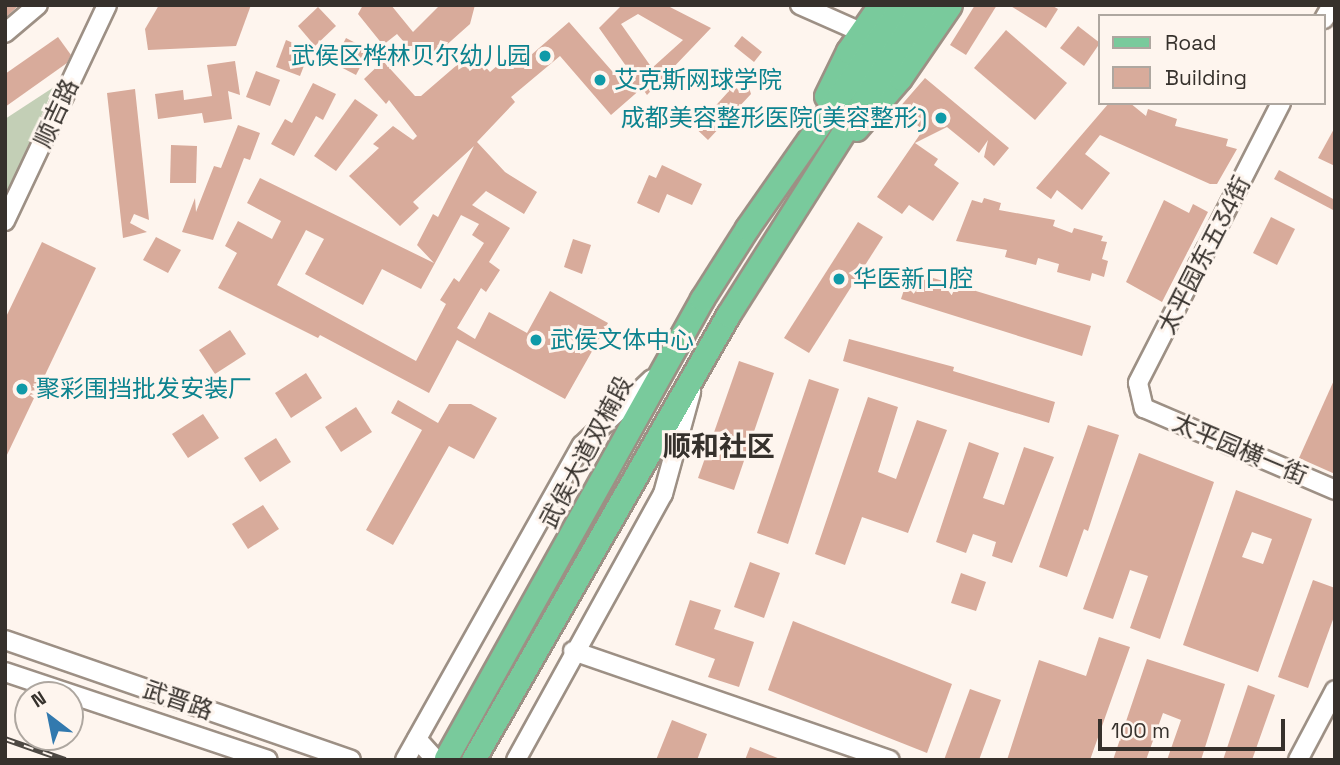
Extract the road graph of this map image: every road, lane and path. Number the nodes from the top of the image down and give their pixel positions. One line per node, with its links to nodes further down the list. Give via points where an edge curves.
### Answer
1 (38, 5): 9 (street)
2 (107, 5): 14 (street, 顺吉路)
3 (800, 5): 8 (street)
4 (880, 5): 8 (main road)
5 (903, 5): 10 (main road, 武侯大道双楠段)
6 (924, 5): 10 (main road, 武侯大道双楠段)
7 (950, 5): 13 (main road, via 900,78)
8 (861, 32): 12 (main road)
9 (5, 33)
10 (873, 63): 12 (main road, 武侯大道双楠段); 13 (main road, 武侯大道双楠段)
11 (1280, 105): 17 (street, 太平园东五34街, via 1138,383)
12 (796, 158): 15 (main road, 武侯大道双楠段)
13 (808, 185): 16 (main road, 武侯大道双楠段, via 728,315)
14 (5, 221)
15 (657, 374): 23 (street, via 582,445); 24 (main road, 武侯大道双楠段, via 610,468)
16 (694, 381): 20 (street, via 663,494); 28 (main road, 武侯大道双楠段, via 631,478)
17 (1144, 408): 18 (street, 太平园横一街)
18 (1335, 490)
19 (5, 640): 26 (street, 武晋路)
20 (573, 652): 29 (street); 30 (street)
21 (5, 672): 25 (street, 武晋路)
22 (1335, 690): 31 (street)
23 (417, 739): 24 (street); 27 (street)
24 (441, 759)
25 (268, 760)
26 (351, 760)
27 (405, 760)
28 (473, 760)
29 (516, 760)
30 (890, 760)
31 (1298, 760)

